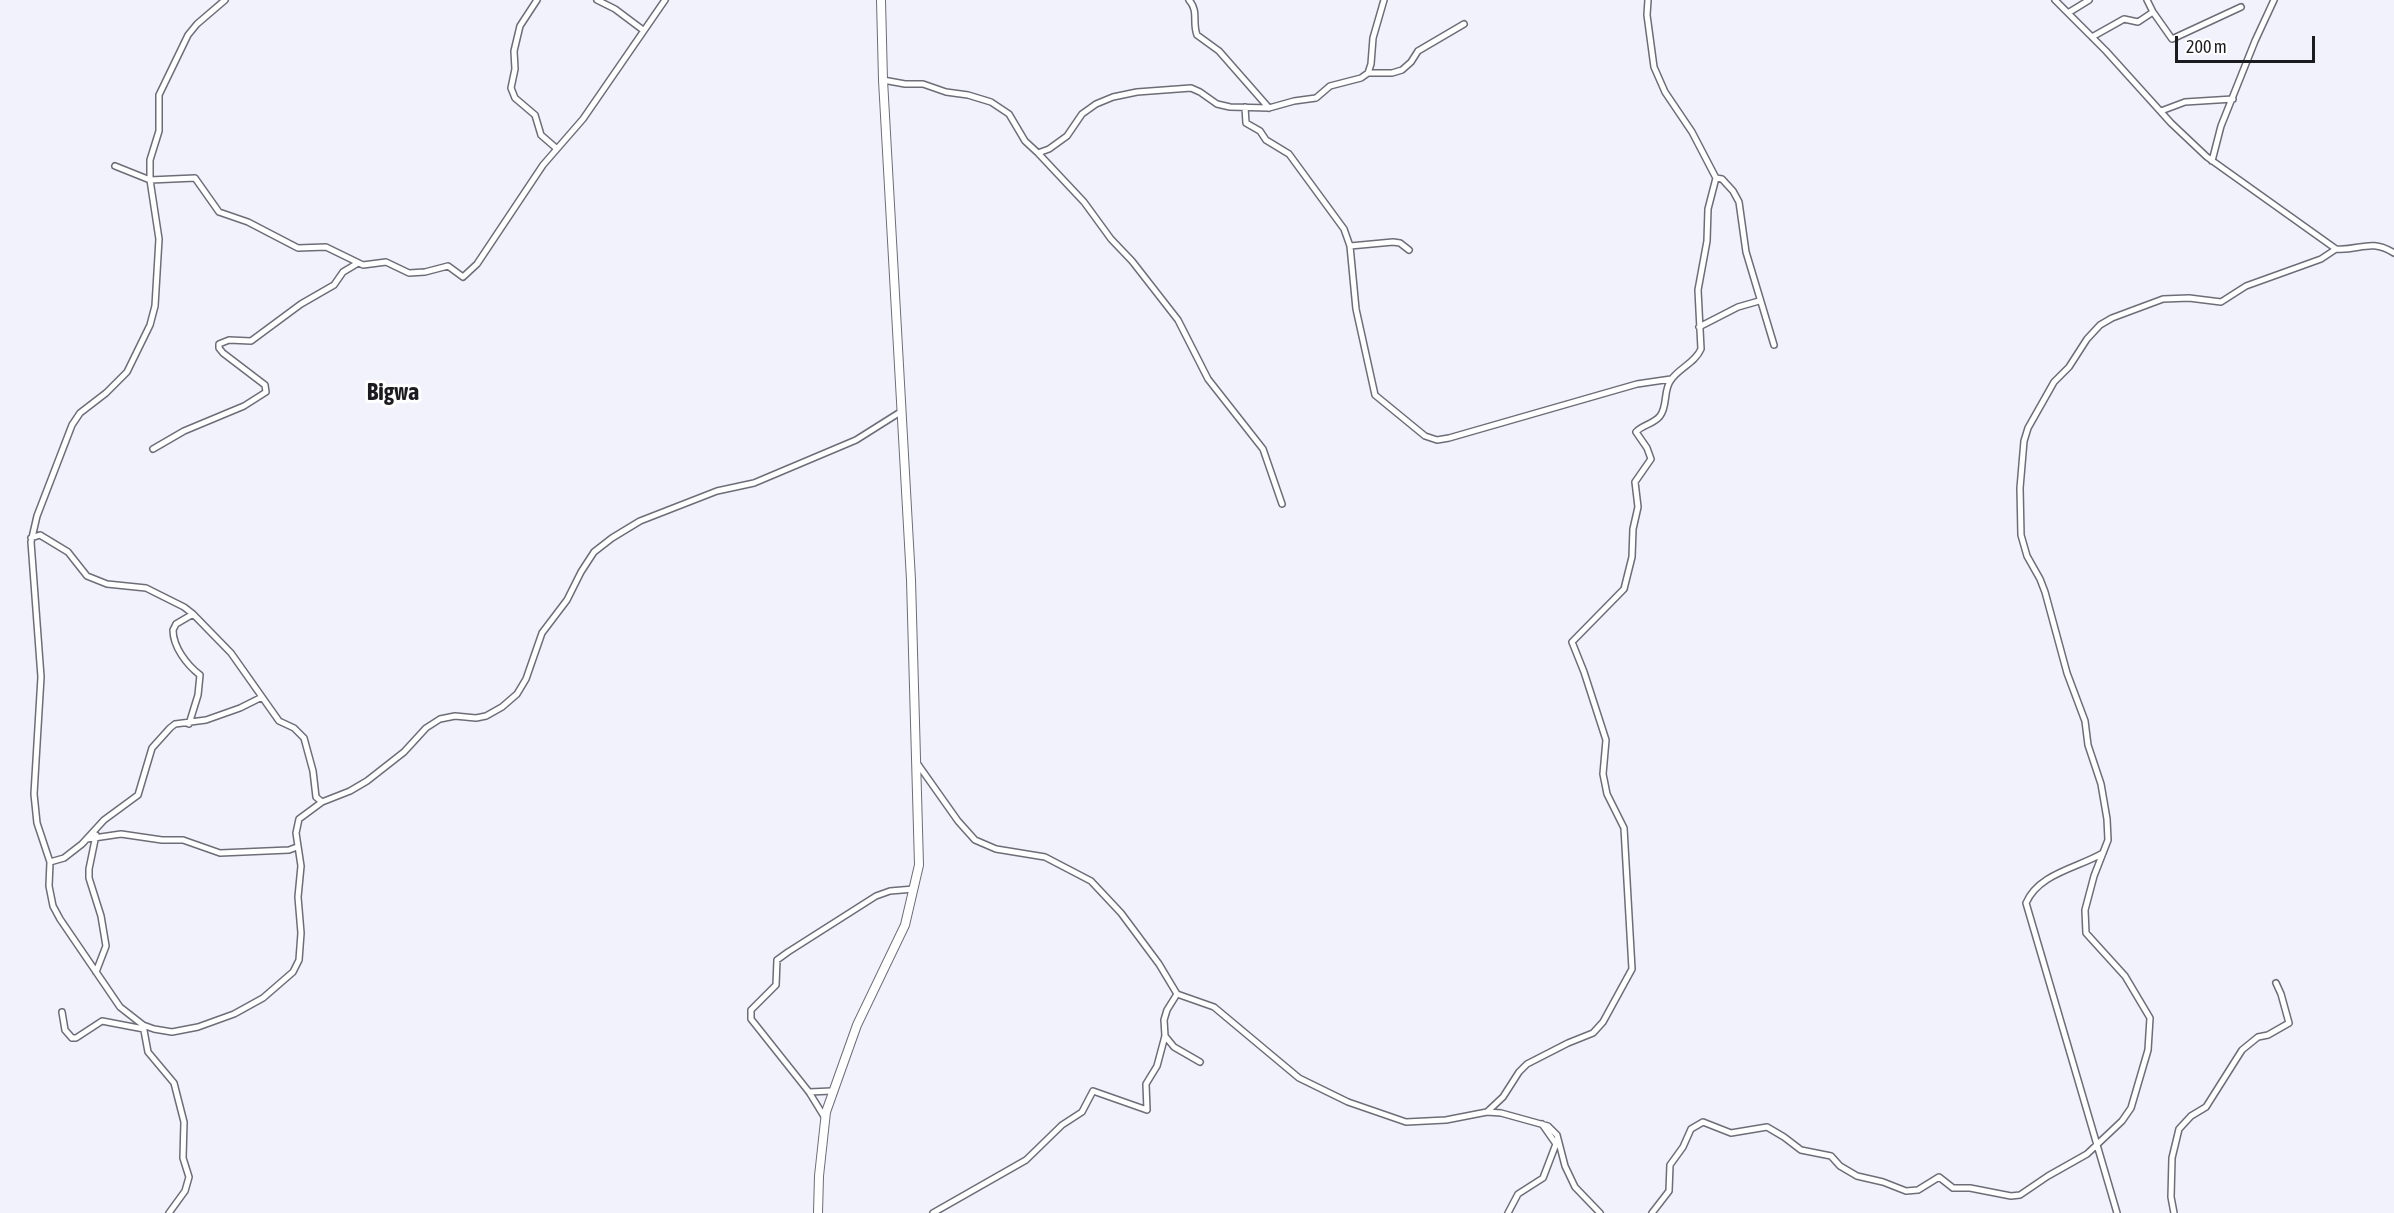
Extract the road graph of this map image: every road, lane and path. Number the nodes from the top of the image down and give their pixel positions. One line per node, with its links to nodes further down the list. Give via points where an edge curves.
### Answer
1 (225, 0): 30 (street, via 188,35 160,91)
2 (537, 0): 25 (street, via 520,26 511,88 515,98 535,115 541,135)
3 (597, 0): 17 (street)
4 (665, 0): 17 (street)
5 (881, 0): 20 (street)
6 (1189, 0): 23 (street, via 1196,14 1197,35 1218,51)
7 (1384, 0): 19 (street)
8 (1648, 0): 29 (street, via 1654,67)
9 (2055, 0): 15 (street)
10 (2089, 0): 15 (street)
11 (2147, 0): 14 (street)
12 (2274, 0): 21 (street)
13 (2241, 7): 14 (street, via 2172,39)
14 (2153, 12): 18 (street, via 2138,22 2124,19)
15 (2068, 13): 18 (street)
16 (1464, 24): 19 (street, via 1418,51 1402,70)
17 (643, 30): 25 (street, via 584,119)
18 (2092, 37): 24 (street)
19 (1368, 73): 23 (street, via 1330,86 1316,98)
20 (883, 80): 26 (street, via 923,84 991,102 1009,114 1025,141); 40 (street)
21 (2233, 99): 24 (street, via 2185,102); 27 (street)
22 (1245, 107): 23 (street); 26 (street, via 1217,104 1191,88 1121,95 1089,108 1067,136); 31 (street, via 1246,123 1289,154 1336,216)
23 (1269, 108)
24 (2160, 111): 27 (street)
25 (556, 148): 35 (street, via 466,276 448,266 409,273 386,262 368,266)
26 (1038, 153): 42 (street, via 1084,202 1178,320 1208,379 1263,449)
27 (2212, 161): 32 (street)
28 (115, 166): 30 (street)
29 (1716, 178): 36 (street, via 1722,179 1739,202 1746,252); 37 (street, via 1698,285)
30 (150, 180): 35 (street, via 195,178 219,212 298,248 326,247); 43 (street, via 159,239 150,325 126,372 72,425)
31 (1350, 246): 33 (street, via 1393,242); 39 (street, via 1353,294 1373,392 1431,439 1449,438 1637,384)
32 (2336, 249): 34 (street, via 2372,244); 53 (street, via 2321,259 2246,286 2222,302 2163,299 2107,320 2054,382 2028,428 2021,464 2021,535 2045,592 2085,721 2107,819)
33 (1409, 250)
34 (2394, 253)
35 (358, 263): 41 (street, via 334,285 251,341 229,340 219,344 223,353 265,385 266,392)
36 (1759, 301): 37 (street); 38 (street)
37 (1699, 327): 39 (street, via 1700,353)
38 (1774, 345)
39 (1671, 379): 65 (street, via 1662,413 1636,432 1651,459 1635,482 1638,507 1624,589 1572,642 1606,740 1606,794 1624,828 1632,969 1593,1033 1527,1064)
40 (902, 411): 47 (street); 48 (street, via 831,451 754,483 688,502 612,538 594,552 567,600 546,625 517,694 486,716 440,719 367,781)
41 (153, 449)
42 (1282, 504)
43 (31, 538): 44 (street, via 40,535 63,549 87,576 107,584 146,588); 54 (street, via 41,677 34,801 39,832)
44 (193, 614): 45 (street, via 227,648); 46 (street, via 172,630 175,642 200,675)
45 (262, 697): 46 (street); 48 (street, via 279,721 306,741 316,797)
46 (189, 724): 49 (street, via 175,724 152,748 138,795)
47 (916, 762): 55 (street, via 919,865); 58 (street, via 964,829 980,844 1045,858 1091,881 1121,913)
48 (322, 802): 52 (street, via 299,819)
49 (97, 829): 50 (street); 51 (street)
50 (95, 837): 51 (street); 52 (street, via 121,834 183,840 227,854); 56 (street, via 89,878 106,946)
51 (86, 840): 54 (street, via 60,861)
52 (297, 847): 60 (street, via 301,866 301,933 299,960 293,972 263,998 228,1017 172,1032)
53 (2104, 852): 68 (street, via 2085,910 2086,933 2125,976 2150,1021 2148,1050 2134,1102); 68 (street, via 2067,867 2036,889 2026,903)
54 (50, 862): 56 (street, via 53,906)
55 (914, 889): 63 (street, via 905,925 866,1003); 64 (street, via 876,896 777,960 774,988 751,1010 751,1019)
56 (96, 972): 60 (street, via 120,1007)
57 (2276, 983): 76 (street, via 2288,1024 2258,1037 2242,1050 2206,1107 2179,1129 2172,1158)
58 (1177, 994): 61 (street, via 1165,1015); 65 (street, via 1214,1007 1308,1084 1380,1114 1419,1123)
59 (62, 1012): 60 (street, via 65,1030 72,1038 102,1021)
60 (144, 1027): 69 (street, via 149,1054 175,1086 184,1122 183,1158 189,1178)
61 (1165, 1036): 62 (street, via 1174,1047); 71 (street, via 1156,1068 1146,1084 1147,1110 1093,1091 1082,1112 1062,1125 1026,1160)
62 (1200, 1062)
63 (832, 1091): 64 (street); 66 (street)
64 (810, 1092): 66 (street)
65 (1487, 1112): 67 (street)
66 (825, 1118): 70 (street)
67 (1542, 1124): 72 (street, via 1556,1144 1548,1168 1540,1181 1518,1194); 73 (street, via 1557,1135 1575,1187)
68 (2098, 1145): 74 (street, via 2020,1195 1953,1188 1939,1178 1917,1190 1906,1191 1857,1176 1830,1156 1801,1150 1767,1128 1731,1133 1703,1122 1691,1129 1670,1165 1669,1191); 75 (street)
69 (169, 1213)
70 (818, 1213)
71 (933, 1213)
72 (1508, 1213)
73 (1600, 1213)
74 (1652, 1213)
75 (2117, 1213)
76 (2174, 1213)

